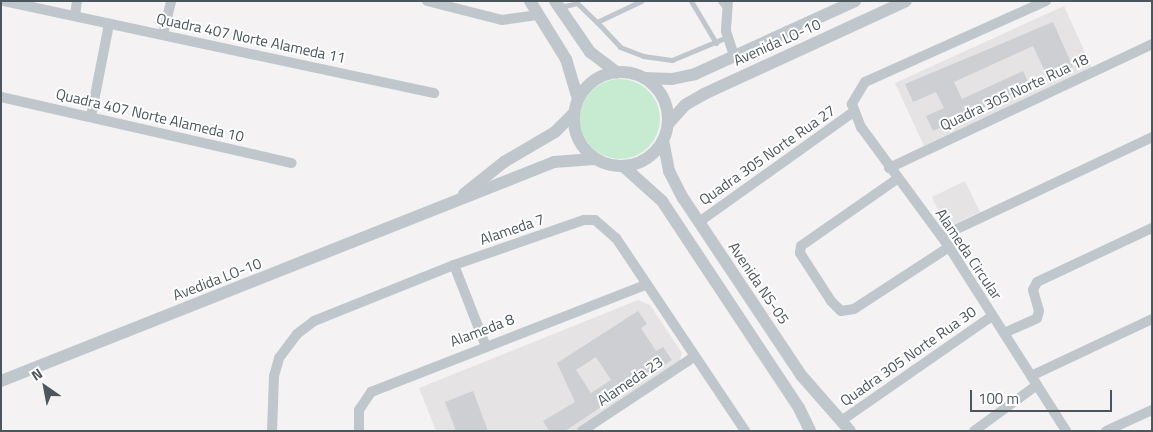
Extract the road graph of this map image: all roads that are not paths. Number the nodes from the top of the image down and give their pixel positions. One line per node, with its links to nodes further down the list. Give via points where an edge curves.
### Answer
1 (4, 1): 15 (street, Quadra 407 Norte Alameda 11)
2 (77, 1): 15 (street)
3 (171, 1): 18 (street)
4 (427, 1): 14 (street, via 502,20)
5 (530, 1): 14 (street)
6 (641, 1): 16 (lane)
7 (691, 1): 20 (lane)
8 (720, 1): 13 (lane)
9 (855, 1): 22 (street, Avenida LO-10)
10 (906, 1): 31 (street, Avenida LO-10, via 704,94 685,105)
11 (1046, 1): 29 (street, via 865,82 855,94)
12 (557, 5): 16 (lane, via 577,3); 23 (street, via 590,52)
13 (728, 6): 19 (street)
14 (539, 14): 27 (street, via 570,67)
15 (74, 15): 17 (street, Quadra 407 Norte Alameda 11)
16 (597, 22): 20 (lane, via 620,47 643,56 681,60)
17 (108, 24): 18 (street, Quadra 407 Norte Alameda 11); 30 (street)
18 (163, 34): 25 (street, Quadra 407 Norte Alameda 11)
19 (726, 37): 20 (lane); 22 (street)
20 (716, 43)
21 (1152, 44): 37 (street, Quadra 305 Norte Rua 18)
22 (734, 56): 24 (street, Avenida LO-10, via 688,76)
23 (617, 72): 24 (street); 27 (street, via 596,79)
24 (644, 78): 31 (street, Avenida NS-05, via 662,95)
25 (434, 93)
26 (1, 97): 30 (street, Quadra 407 Norte Alameda 10)
27 (578, 99): 28 (street)
28 (574, 112): 34 (street, via 578,138); 39 (street, Avedida LO-10, via 555,132 504,162)
29 (852, 112): 37 (street, Alameda Circular); 40 (street, Quadra 305 Norte Rua 27)
30 (91, 116): 35 (street, Quadra 407 Norte Alameda 10)
31 (668, 124): 33 (street, Avenida NS-05)
32 (1152, 138): 42 (street)
33 (663, 140): 36 (street, Avenida NS-05, via 646,159); 40 (street, Avenida NS-05, via 670,174)
34 (594, 158): 36 (street); 39 (street, Avedida LO-10, via 557,161)
35 (292, 163)
36 (624, 166): 60 (street, via 662,201 799,408)
37 (889, 168): 38 (street, Alameda Circular)
38 (897, 179): 42 (street, Alameda Circular); 43 (street, via 806,241 800,253 831,302 841,311 854,309)
39 (444, 207): 52 (street, Avedida LO-10)
40 (699, 222): 55 (street, Avenida NS-05, via 801,375)
41 (1152, 228): 48 (street, via 1036,282 1033,290 1039,311 1037,318)
42 (942, 236): 43 (street, Alameda Circular)
43 (949, 247): 46 (street, Alameda Circular)
44 (454, 265): 45 (street, Alameda 7, via 584,220 595,220 616,238); 49 (street); 57 (street, Alameda 7, via 353,303 297,334 279,358 274,376)
45 (645, 285): 49 (street, Alameda 8); 50 (street, Alameda 7)
46 (992, 316): 48 (street, Alameda Circular); 55 (street, Quadra 305 Norte Rua 30)
47 (1152, 320): 51 (street)
48 (1004, 333): 51 (street, Alameda Circular)
49 (485, 344): 58 (street, Alameda 8, via 371,392 359,410)
50 (694, 357): 56 (street, Alameda 7); 59 (street, Alameda 23)
51 (1031, 376): 53 (street, Alameda Circular)
52 (1, 381)
53 (1037, 385): 62 (street); 63 (street, Alameda Circular)
54 (1152, 410): 64 (street)
55 (841, 421): 61 (street, Avenida NS-05)
56 (741, 429)
57 (272, 431)
58 (359, 431)
59 (582, 431)
60 (810, 431)
61 (850, 431)
62 (974, 431)
63 (1066, 431)
64 (1106, 431)

